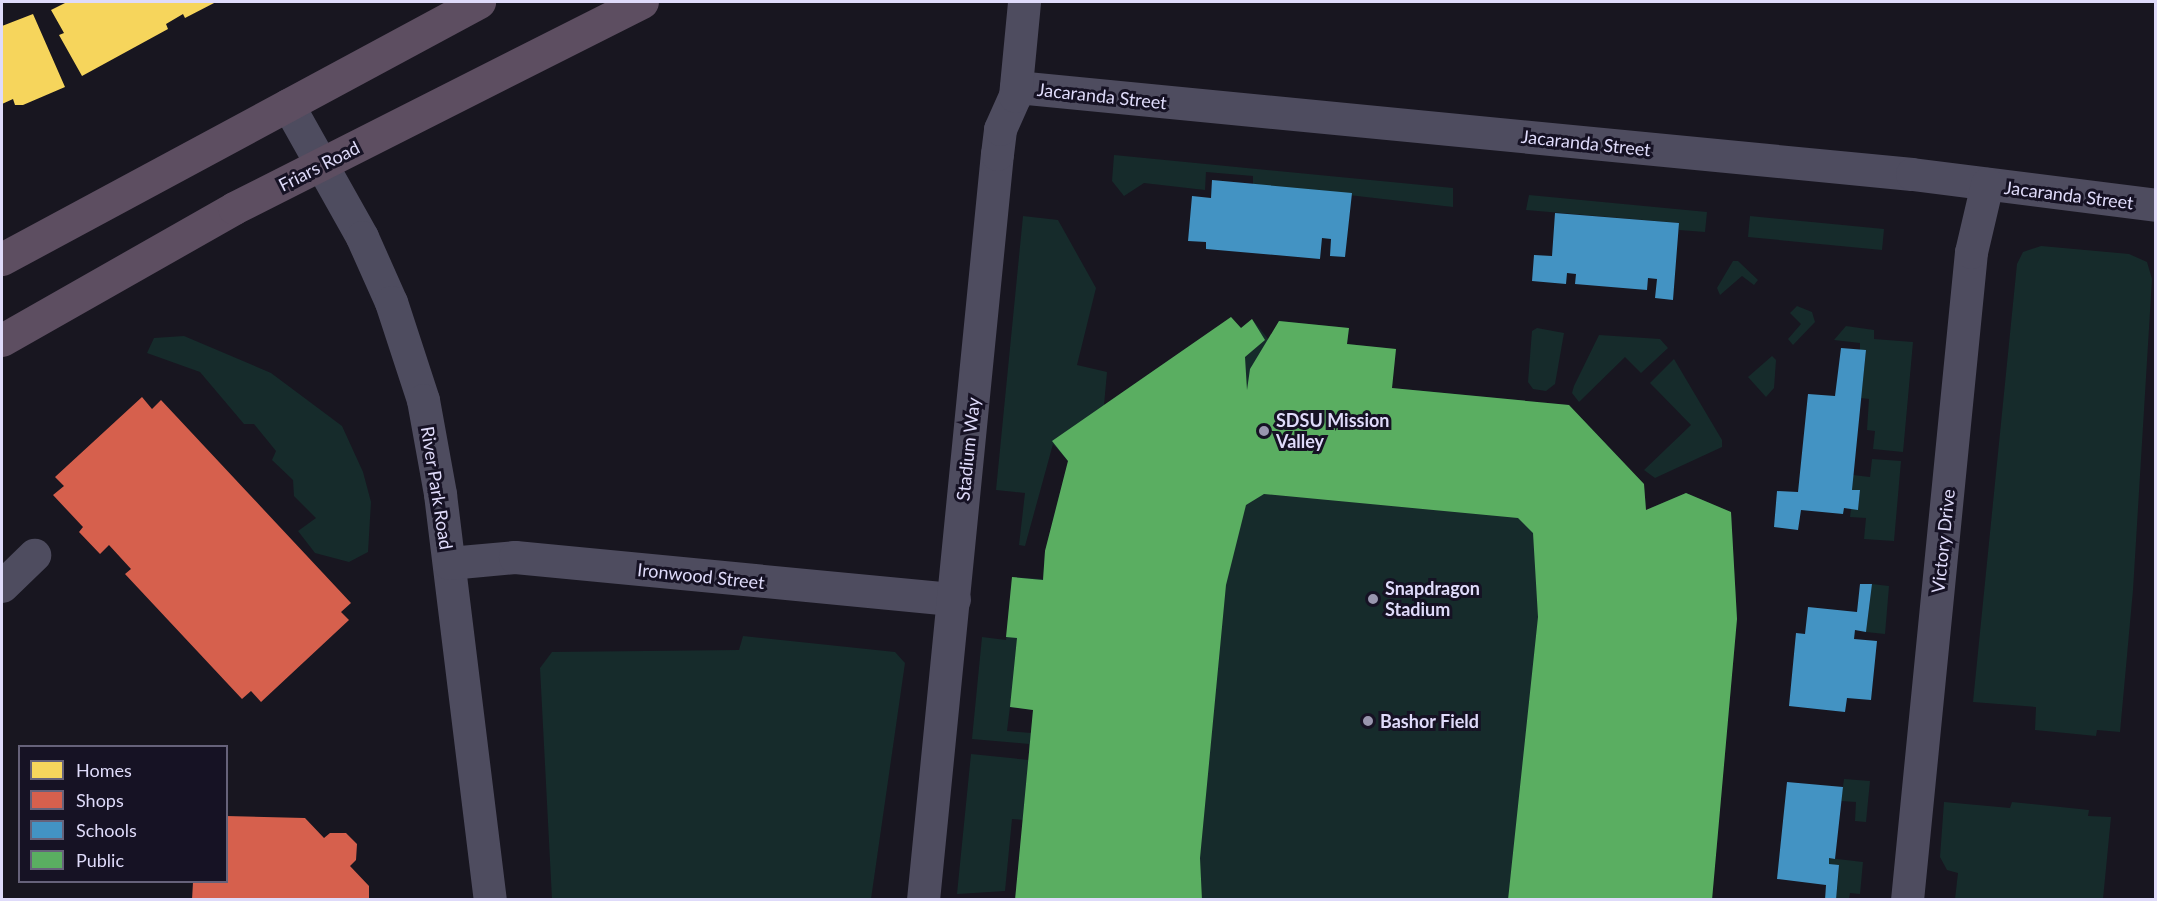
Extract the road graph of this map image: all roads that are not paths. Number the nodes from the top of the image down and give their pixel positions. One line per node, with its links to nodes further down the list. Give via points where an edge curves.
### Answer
1 (479, 2): 5 (highway)
2 (642, 2): 6 (highway, Friars Road)
3 (1024, 2): 4 (street, Stadium Way)
4 (1016, 87): 7 (street, Jacaranda Street); 14 (street, Stadium Way, via 1000,129)
5 (288, 105): 6 (street, River Park Road); 9 (highway)
6 (322, 164): 10 (highway, Friars Road, via 234,208); 12 (street, River Park Road, via 367,248 409,353 432,444)
7 (1987, 184): 8 (street, Jacaranda Street); 17 (street, Victory Drive, via 1971,252)
8 (2156, 205)
9 (2, 259)
10 (2, 340)
11 (34, 555): 13 (street)
12 (449, 563): 14 (street, Ironwood Street, via 515,558); 15 (street, River Park Road)
13 (2, 586)
14 (954, 599): 16 (street, Stadium Way)
15 (489, 900)
16 (923, 900)
17 (1907, 900)

